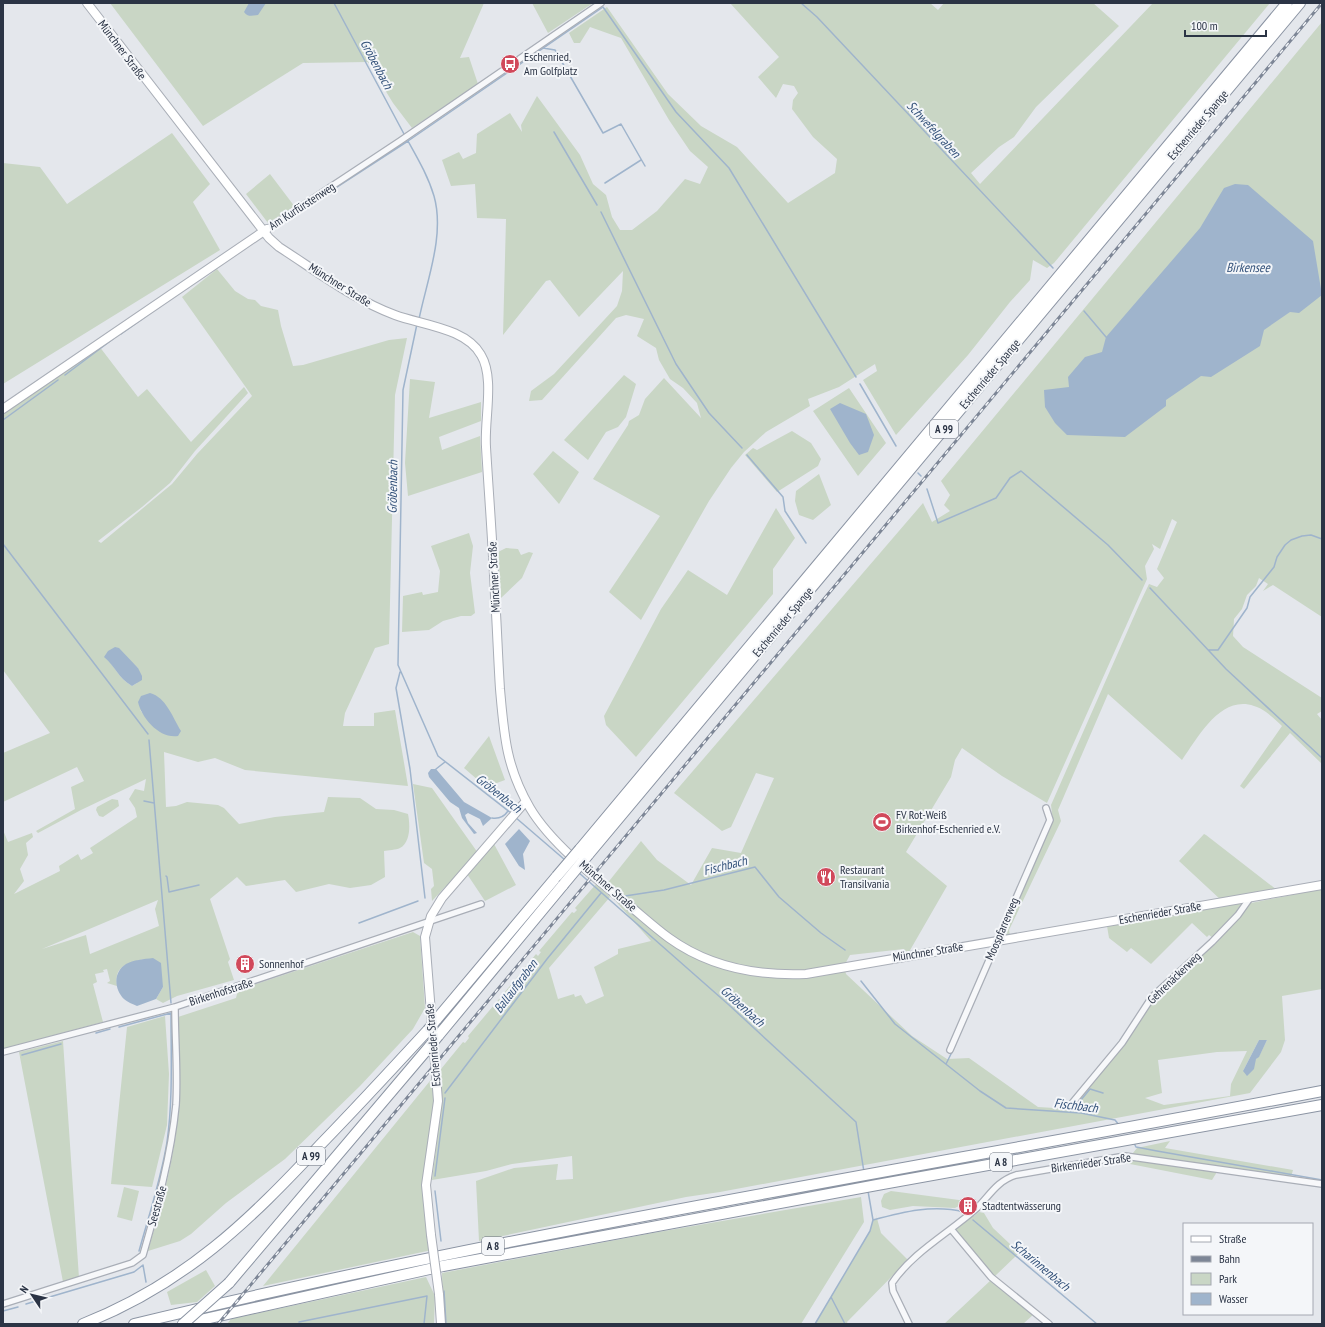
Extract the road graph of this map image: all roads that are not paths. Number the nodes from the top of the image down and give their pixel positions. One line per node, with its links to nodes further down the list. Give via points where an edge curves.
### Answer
1 (87, 3): 5 (street, Münchner Straße)
2 (600, 3): 5 (street, Am Kurfürstenweg, via 400,141)
3 (1287, 3): 9 (highway, Eschenrieder Spange / A 99)
4 (1300, 3): 9 (highway, Eschenrieder Spange / A 99)
5 (265, 230): 6 (street, Am Kurfürstenweg); 7 (street, Münchner Straße, via 279,247 364,301 467,339 486,365 485,430 502,720 509,761)
6 (3, 409)
7 (526, 801): 13 (street, Eschenrieder Straße, via 442,898); 14 (street, Münchner Straße, via 557,842 668,937 700,956 729,966 773,974 806,974)
8 (1046, 808): 14 (street, Moospfarrerweg, via 1050,820)
9 (584, 852): 24 (highway, A 99, bridge, via 557,876 382,1081 274,1194 223,1242 184,1271 146,1295); 26 (highway, A 99, bridge, via 563,885 229,1283)
10 (1322, 885): 11 (street, Eschenrieder Straße)
11 (1250, 898): 14 (street, Eschenrieder Straße); 19 (street, Gehrenäckerweg, via 1238,915 1212,942 1152,997 1122,1043 1094,1074)
12 (481, 904): 13 (street, Birkenhofstraße)
13 (428, 923): 15 (street, Birkenhofstraße); 27 (street, Eschenrieder Straße, bridge, via 425,938 438,1101 426,1184)
14 (997, 941): 16 (street, Moospfarrerweg)
15 (175, 1007): 17 (street, Birkenhofstraße); 23 (street, Seestraße, via 176,1104 172,1142 165,1178 143,1255 132,1263)
16 (950, 1050)
17 (3, 1052)
18 (1322, 1091): 25 (highway, A 8, via 854,1176 439,1256)
19 (1074, 1102)
20 (1322, 1105): 26 (highway, A 8, via 443,1266)
21 (1322, 1184): 22 (street, Birkenrieder Straße, via 1125,1156 1005,1178)
22 (951, 1229): 28 (street, Birkenrieder Straße, via 911,1261 892,1283 893,1291); 29 (street, via 991,1277)
23 (3, 1304)
24 (83, 1324)
25 (134, 1324)
26 (183, 1324)
27 (441, 1324)
28 (909, 1324)
29 (1049, 1324)

